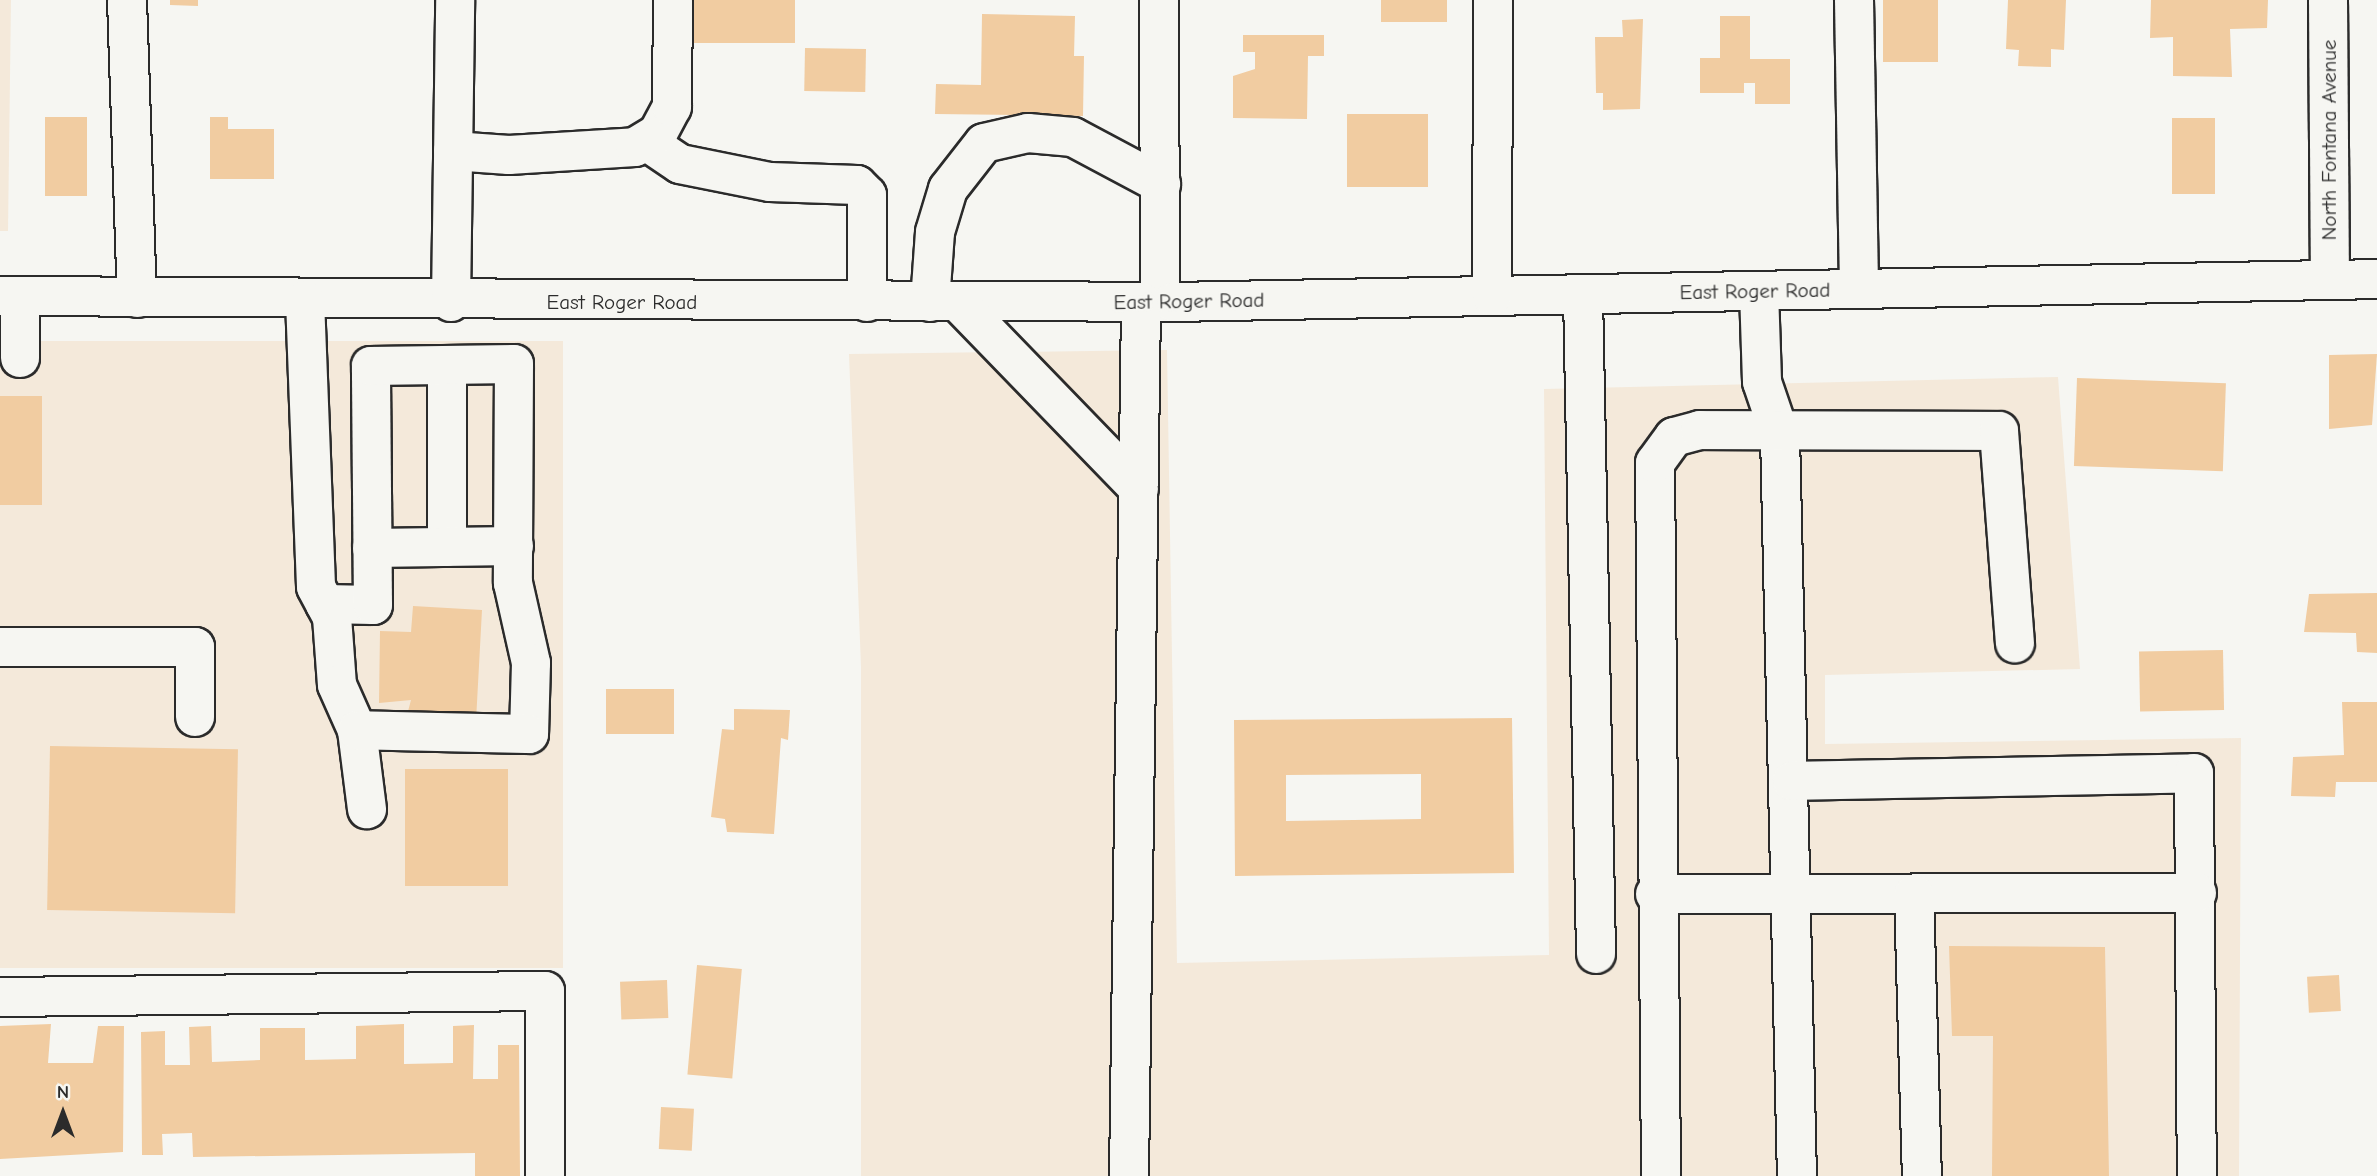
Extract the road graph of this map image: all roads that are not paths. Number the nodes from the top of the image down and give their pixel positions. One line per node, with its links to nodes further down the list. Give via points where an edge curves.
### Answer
1 (127, 0): 18 (street)
2 (455, 0): 9 (street)
3 (673, 0): 8 (street, via 672,107 658,134)
4 (1159, 0): 10 (street)
5 (1493, 0): 17 (street)
6 (1854, 0): 13 (street)
7 (2328, 0): 11 (street, North Fontana Avenue)
8 (646, 141): 9 (street, via 509,155); 21 (street, via 680,164 770,182 857,186 867,195)
9 (453, 150): 20 (street)
10 (1161, 184): 22 (street, via 1073,137 1028,133 984,143 948,189 935,232); 23 (street)
11 (2330, 279): 12 (street, East Roger Road); 13 (street, East Roger Road)
12 (2377, 279)
13 (1859, 289): 14 (street, East Roger Road)
14 (1759, 291): 15 (street, East Roger Road); 26 (street, via 1762,382)
15 (1583, 294): 17 (street, East Roger Road); 42 (street)
16 (10, 296): 18 (street, East Roger Road); 24 (street)
17 (1492, 296): 23 (street, East Roger Road)
18 (137, 298): 19 (street, East Roger Road)
19 (305, 300): 20 (street, East Roger Road); 31 (street, via 316,587)
20 (451, 302): 21 (street, East Roger Road)
21 (867, 302): 22 (street, East Roger Road)
22 (944, 302): 23 (street, East Roger Road); 27 (street)
23 (1150, 302): 27 (street)
24 (20, 358)
25 (447, 365): 28 (street, via 514,364); 29 (street); 30 (street, via 371,366)
26 (1780, 435): 32 (street, via 1999,431); 36 (street); 39 (street, via 1700,430 1674,437 1656,463)
27 (1139, 489): 45 (street)
28 (514, 546): 29 (street); 35 (street, via 513,583 531,663 529,734)
29 (447, 547): 30 (street)
30 (372, 548): 31 (street, via 373,605)
31 (325, 604): 35 (street, via 332,617 337,685)
32 (2015, 643)
33 (0, 647): 34 (street, via 195,647)
34 (195, 717)
35 (357, 730): 37 (street)
36 (1792, 781): 38 (street, via 2194,773); 40 (street)
37 (367, 809)
38 (2197, 893): 41 (street); 49 (street)
39 (1656, 894): 40 (street); 46 (street)
40 (1794, 894): 41 (street); 47 (street)
41 (1914, 894): 48 (street)
42 (1596, 954)
43 (0, 997): 44 (street, via 545,991)
44 (545, 1176)
45 (1129, 1176)
46 (1661, 1176)
47 (1797, 1176)
48 (1922, 1176)
49 (2197, 1176)

